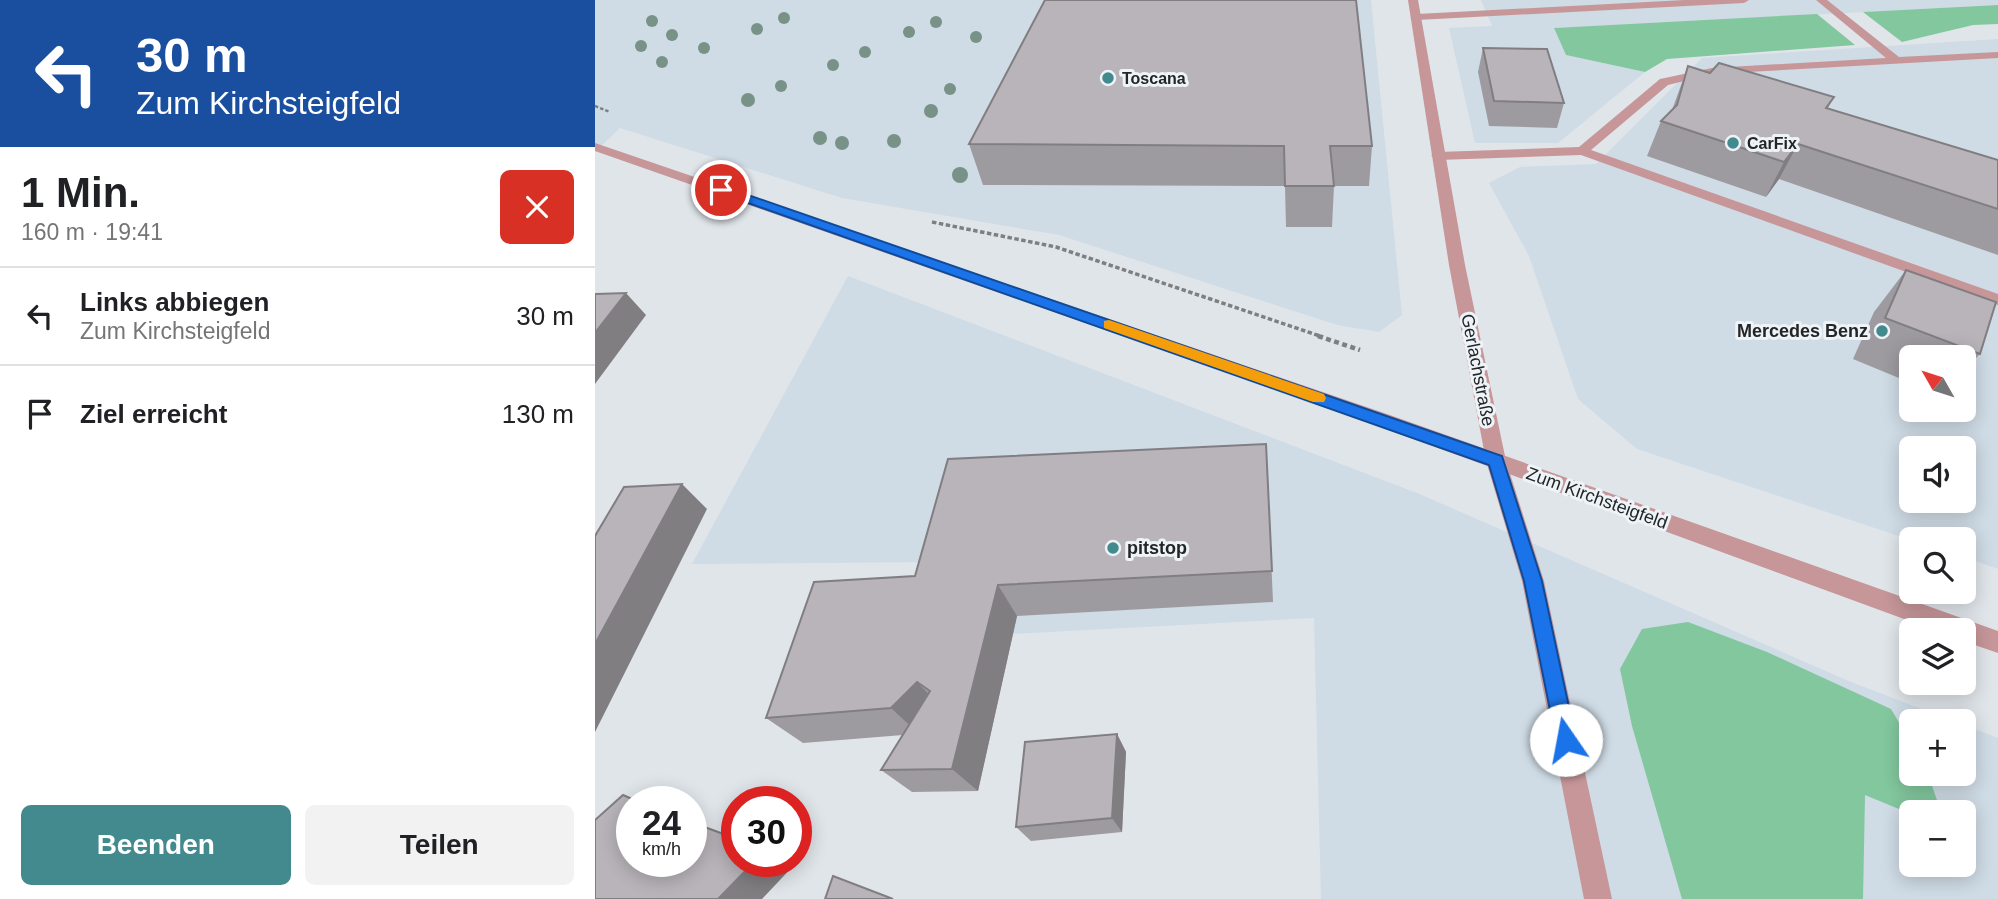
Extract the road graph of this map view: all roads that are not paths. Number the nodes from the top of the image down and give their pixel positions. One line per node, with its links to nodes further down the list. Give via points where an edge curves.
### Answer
1 (1413, 0): 4 (street, Gerlachstraße)
2 (1744, 0): 4 (street)
3 (1821, 0): 6 (street)
4 (1417, 17): 9 (street, Gerlachstraße)
5 (1998, 55): 6 (street)
6 (1897, 61): 8 (street, via 1712,71 1664,82)
7 (595, 147): 11 (street, Zum Kirchsteigfeld)
8 (1582, 152): 9 (street); 10 (street)
9 (1438, 156): 11 (street, Gerlachstraße)
10 (1998, 300)
11 (1496, 461): 12 (street, Zum Kirchsteigfeld); 15 (street, Gerlachstraße, via 1533,581)
12 (1930, 618)
13 (1976, 634): 14 (street, Zum Kirchsteigfeld)
14 (1998, 642)
15 (1598, 899)

